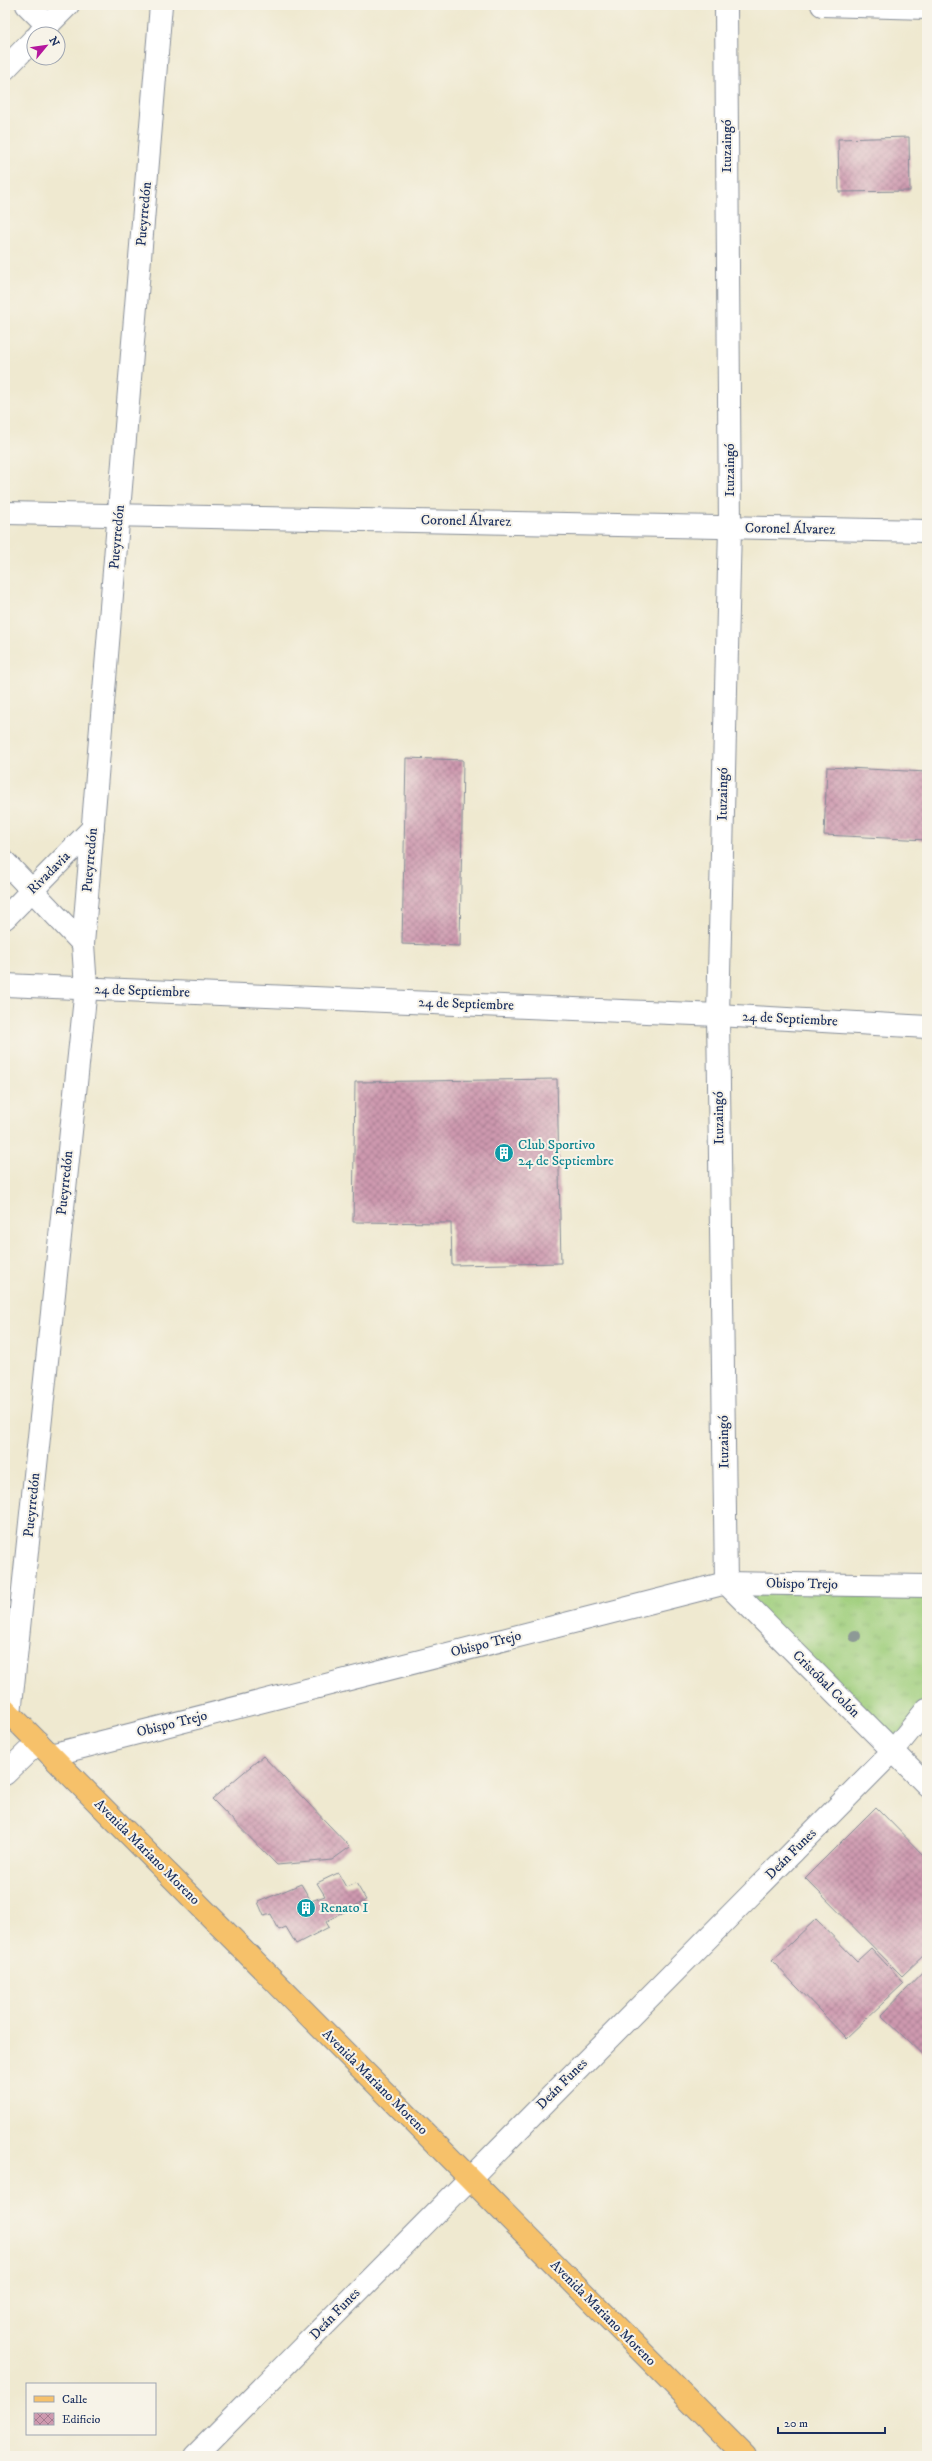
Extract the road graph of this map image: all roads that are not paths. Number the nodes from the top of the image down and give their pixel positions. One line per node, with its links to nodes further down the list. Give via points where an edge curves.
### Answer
1 (27, 5): 7 (street)
2 (68, 5): 8 (street)
3 (161, 5): 12 (street, Pueyrredón)
4 (726, 5): 13 (street, Ituzaingó)
5 (822, 5): 6 (street)
6 (927, 8)
7 (37, 26)
8 (47, 26)
9 (26, 47): 10 (street)
10 (5, 69)
11 (5, 513): 12 (street, Coronel Álvarez)
12 (120, 514): 13 (street, Coronel Álvarez); 15 (street, Pueyrredón)
13 (730, 527): 14 (street, Coronel Álvarez); 22 (street, Ituzaingó)
14 (927, 531)
15 (93, 828): 17 (street, Rivadavia); 19 (street, Pueyrredón)
16 (5, 862): 17 (street)
17 (32, 890): 18 (street, Rivadavia); 19 (street)
18 (5, 918)
19 (83, 944): 21 (street, Pueyrredón)
20 (5, 985): 21 (street, 24 de Septiembre)
21 (86, 988): 22 (street, 24 de Septiembre); 27 (street, Pueyrredón)
22 (718, 1015): 23 (street, 24 de Septiembre); 24 (street, Ituzaingó)
23 (927, 1027)
24 (726, 1583): 25 (street, Obispo Trejo); 28 (street, Obispo Trejo); 29 (street, Cristóbal Colón)
25 (927, 1586)
26 (927, 1709): 29 (street, Deán Funes)
27 (8, 1712): 28 (main road, Avenida Mariano Moreno)
28 (44, 1748): 30 (street); 32 (main road, Avenida Mariano Moreno)
29 (893, 1751): 31 (street, Cristóbal Colón); 32 (street, Deán Funes)
30 (5, 1774)
31 (927, 1785)
32 (469, 2177): 33 (street, Deán Funes); 34 (main road, Avenida Mariano Moreno)
33 (195, 2456)
34 (745, 2456)

